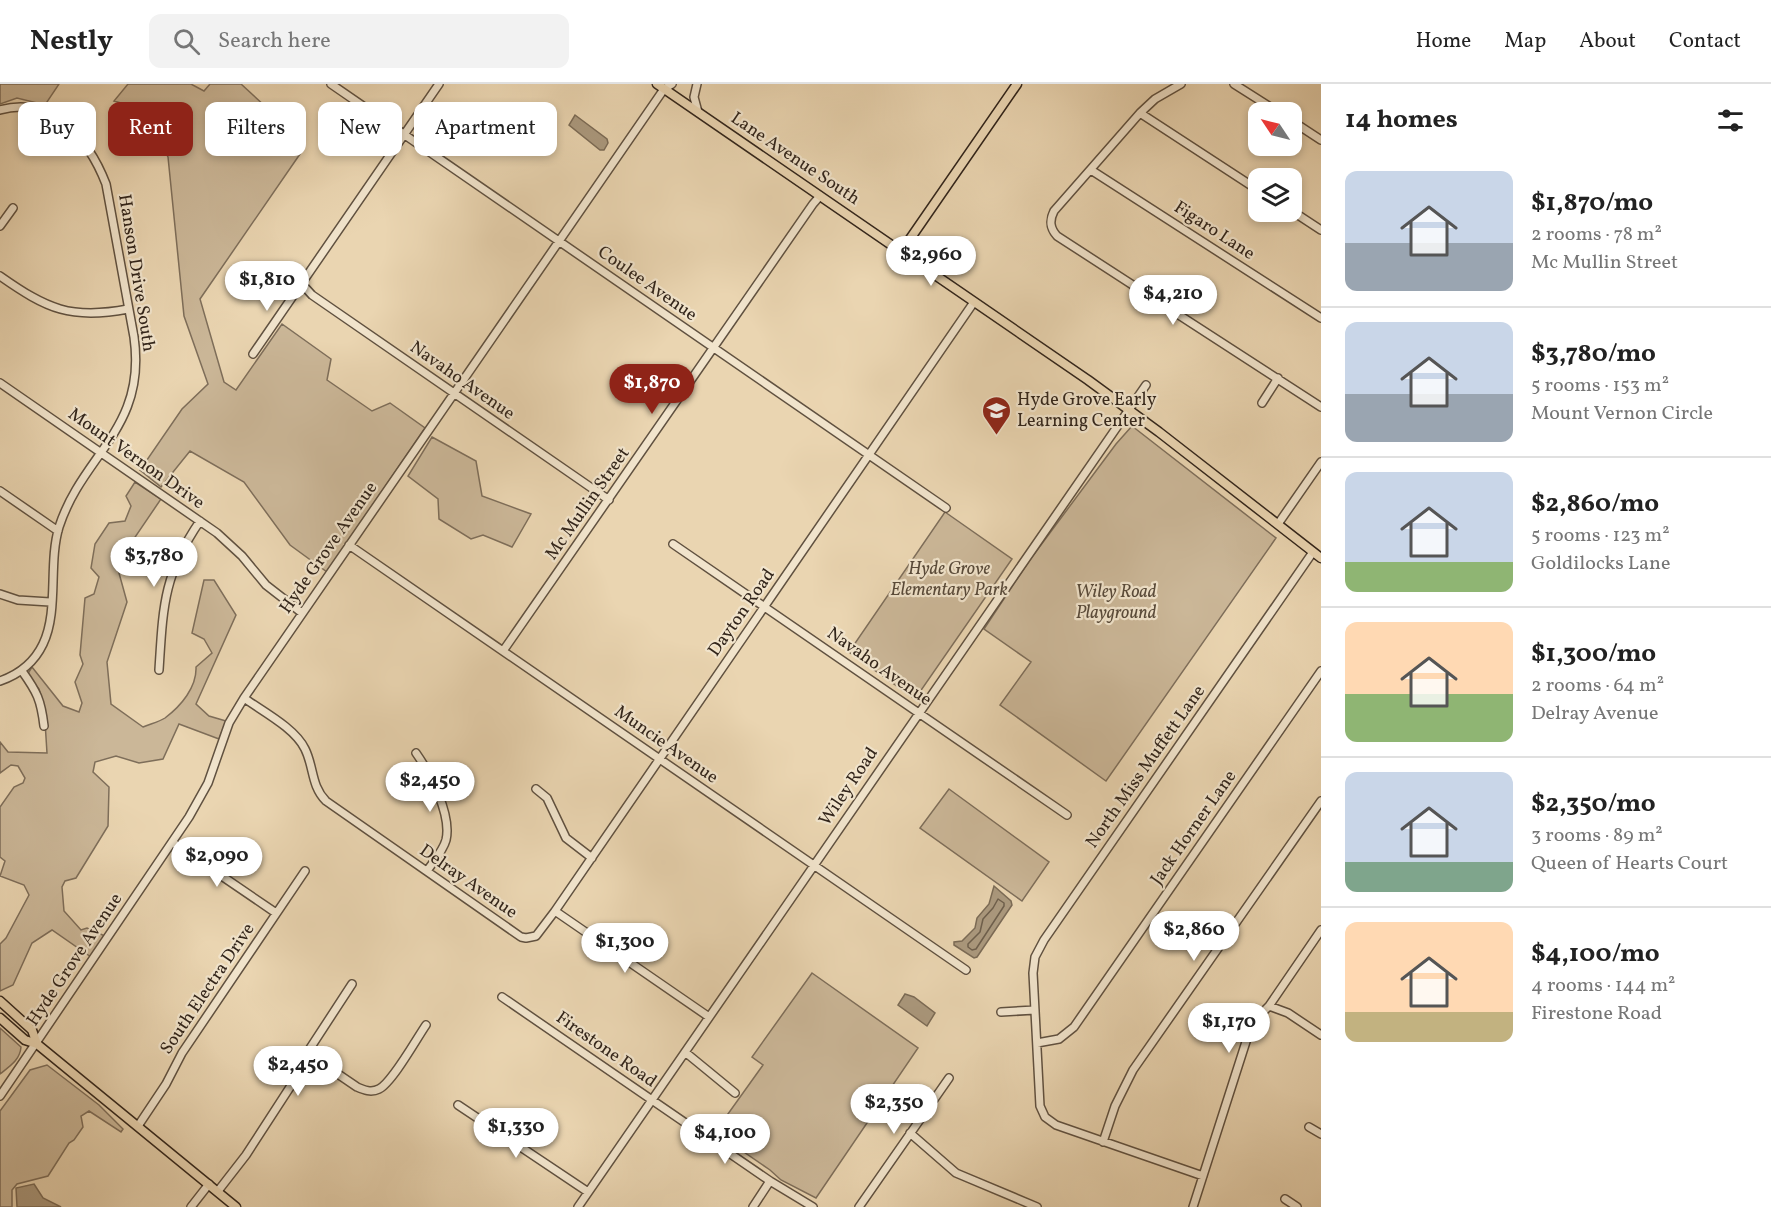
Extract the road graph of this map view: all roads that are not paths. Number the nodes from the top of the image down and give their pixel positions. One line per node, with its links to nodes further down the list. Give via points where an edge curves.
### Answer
1 (332, 84): 13 (street, Coulee Avenue)
2 (439, 84): 13 (street)
3 (697, 84): 10 (street, via 694,97)
4 (1017, 84): 23 (main road)
5 (1181, 84): 11 (street)
6 (1234, 84): 8 (street)
7 (664, 86): 10 (main road, Lane Avenue South); 22 (street, Hyde Grove Avenue)
8 (1262, 102)
9 (0, 110): 27 (street, Hanson Drive South, via 24,106 40,109 68,127 88,148 106,184)
10 (698, 112): 17 (main road, Lane Avenue South)
11 (1140, 113): 15 (street); 16 (street)
12 (1302, 128): 14 (street)
13 (404, 134): 22 (street, Coulee Avenue); 25 (street)
14 (1321, 140)
15 (1090, 170): 28 (street, Figaro Lane); 31 (street, via 1054,212 1051,225 1057,236)
16 (1248, 183)
17 (820, 196): 23 (main road, Lane Avenue South); 29 (street, Mc Mullin Street)
18 (13, 208): 20 (street)
19 (1302, 218): 21 (street)
20 (0, 226)
21 (1321, 231)
22 (559, 241): 29 (street, Coulee Avenue); 34 (street, Hyde Grove Avenue)
23 (901, 252): 26 (main road, Lane Avenue South)
24 (0, 276): 27 (street, via 35,300 59,309 92,314)
25 (301, 283): 30 (street); 34 (street, Navaho Avenue, via 312,295)
26 (974, 302): 37 (main road, Lane Avenue South); 39 (street, Dayton Road)
27 (128, 309): 38 (street, Hanson Drive South, via 135,349 133,388 122,420)
28 (1321, 318)
29 (713, 348): 39 (street, Coulee Avenue); 42 (street, Mc Mullin Street)
30 (252, 354)
31 (1278, 378): 35 (street); 36 (street)
32 (0, 383): 38 (street, Mount Vernon Drive)
33 (1146, 385): 37 (street, Wiley Road)
34 (454, 393): 42 (street, Navaho Avenue); 48 (street, Hyde Grove Avenue)
35 (1262, 403)
36 (1321, 407)
37 (1128, 409): 45 (main road, Lane Avenue South); 61 (street, Wiley Road)
38 (102, 453): 44 (street, Mount Vernon Drive); 46 (street, Hanson Drive South, via 76,490)
39 (869, 454): 43 (street, Coulee Avenue); 53 (street, Dayton Road)
40 (1321, 462): 45 (street)
41 (0, 491): 46 (street)
42 (609, 500): 55 (street, Mc Mullin Street)
43 (946, 508)
44 (200, 521): 54 (street, Mount Vernon Drive, via 228,542 266,585); 56 (street, via 181,550 168,584)
45 (1278, 524): 49 (main road, Lane Avenue South)
46 (58, 531): 52 (street, Hanson Drive South)
47 (673, 544): 53 (street, Navaho Avenue)
48 (349, 545): 54 (street, Hyde Grove Avenue); 55 (street, Muncie Avenue)
49 (1313, 552): 50 (main road, Lane Avenue South); 82 (street, North Miss Muffett Lane, via 1039,948 1034,964)
50 (1321, 558)
51 (0, 594): 52 (street, via 18,600)
52 (51, 602): 57 (street, Hanson Drive South, via 47,635)
53 (765, 607): 61 (street, Navaho Avenue); 64 (street, Dayton Road)
54 (302, 614): 60 (street, Hyde Grove Avenue)
55 (503, 651): 64 (street, Muncie Avenue)
56 (159, 670)
57 (22, 671): 59 (street, Hanson Drive South); 62 (street, via 37,691)
58 (1321, 671): 88 (street, Jack Horner Lane, via 1074,1027 1059,1039)
59 (0, 681)
60 (244, 698): 68 (street, Hyde Grove Avenue, via 229,723 200,800); 72 (street, Delray Avenue, via 297,737 306,751 317,790 326,801)
61 (919, 712): 67 (street, Navaho Avenue); 70 (street, Wiley Road)
62 (44, 726)
63 (416, 753): 72 (street, via 429,772 447,828 444,846)
64 (660, 759): 69 (street, Dayton Road); 70 (street, Muncie Avenue)
65 (536, 789): 69 (street, via 547,798 566,838)
66 (1321, 801): 101 (street, via 1133,1070)
67 (1067, 815)
68 (172, 842): 74 (street); 89 (street, Hyde Grove Avenue)
69 (592, 858): 73 (street, Dayton Road)
70 (814, 865): 77 (street, Muncie Avenue); 84 (street, Wiley Road)
71 (305, 871): 74 (street, South Electra Drive)
72 (427, 871): 76 (street, Delray Avenue, via 521,937)
73 (555, 911): 76 (street, Dayton Road, via 540,933); 84 (street)
74 (276, 913): 97 (street, South Electra Drive)
75 (1321, 930): 81 (street)
76 (531, 938)
77 (966, 970)
78 (352, 984): 91 (street)
79 (502, 997): 95 (street, Firestone Road)
80 (0, 1001): 89 (main road, via 32,1030)
81 (1269, 1005): 87 (street); 102 (street, via 1252,1023)
82 (1035, 1010): 83 (street); 88 (street, North Miss Muffett Lane)
83 (1001, 1012)
84 (709, 1017): 90 (street, Wiley Road)
85 (0, 1018): 89 (main road, via 25,1040)
86 (426, 1025): 91 (street, via 387,1083 377,1090 357,1087)
87 (1321, 1035)
88 (1037, 1043): 101 (street, North Miss Muffett Lane, via 1040,1106 1045,1117)
89 (37, 1044): 94 (street, Hyde Grove Avenue); 97 (main road)
90 (685, 1052): 93 (street); 95 (street, Wiley Road)
91 (307, 1053): 105 (street, via 294,1081)
92 (949, 1078): 99 (street)
93 (735, 1093)
94 (0, 1096)
95 (652, 1100): 103 (street, Firestone Road); 106 (street, Wiley Road)
96 (458, 1105): 106 (street)
97 (138, 1126): 104 (main road)
98 (1309, 1127): 100 (street)
99 (910, 1133): 113 (street); 114 (street, via 956,1173)
100 (1321, 1134)
101 (1103, 1142): 102 (street)
102 (1203, 1176): 115 (street)
103 (770, 1181): 111 (street); 112 (street, Firestone Road)
104 (209, 1184): 105 (main road); 108 (street)
105 (218, 1191): 109 (main road)
106 (588, 1192): 110 (street, Wiley Road)
107 (1284, 1199): 116 (street)
108 (192, 1207)
109 (236, 1207)
110 (578, 1207)
111 (753, 1207)
112 (813, 1207)
113 (859, 1207)
114 (1037, 1207)
115 (1193, 1207)
116 (1297, 1207)

